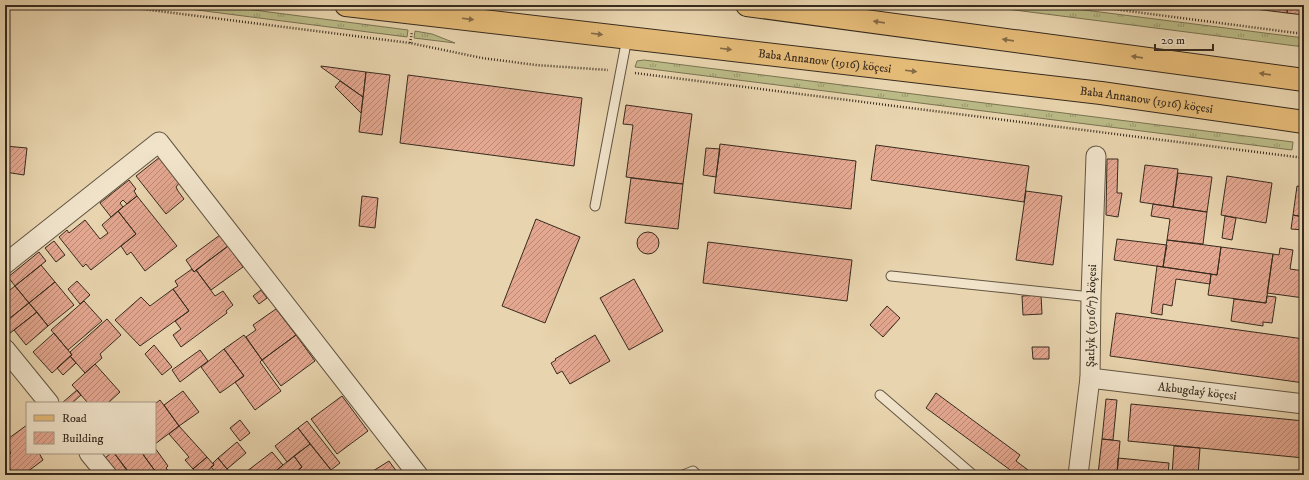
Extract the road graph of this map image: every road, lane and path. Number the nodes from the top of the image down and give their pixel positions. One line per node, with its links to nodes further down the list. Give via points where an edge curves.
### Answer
1 (111, 5): 7 (path, via 410,43 482,58)
2 (346, 5): 6 (main road, Baba Annanow (1916) köçesi, one-way to 6)
3 (747, 5): 8 (main road, one-way to 3)
4 (1082, 5): 5 (path)
5 (1304, 34)
6 (626, 38): 7 (lane); 9 (main road, Baba Annanow (1916) köçesi, one-way to 9, via 1101,93)
7 (619, 71): 11 (path); 12 (lane)
8 (1304, 80)
9 (1304, 122)
10 (1096, 156): 15 (street, Şatlyk (1916/7) köçesi)
11 (1304, 158)
12 (595, 206)
13 (5, 264): 23 (street, via 159,142)
14 (891, 276): 15 (lane)
15 (1091, 297): 17 (street, Şatlyk (1916/7) köçesi)
16 (5, 349): 19 (street)
17 (1090, 378): 20 (street, Akbugdaý köçesi); 27 (street, Şatlyk (1916/7) köçesi)
18 (880, 395): 26 (lane)
19 (48, 402)
20 (1304, 404)
21 (90, 454): 22 (street)
22 (107, 475)
23 (418, 475)
24 (683, 475): 25 (lane, via 693,471)
25 (697, 475)
26 (973, 475)
27 (1078, 475)

